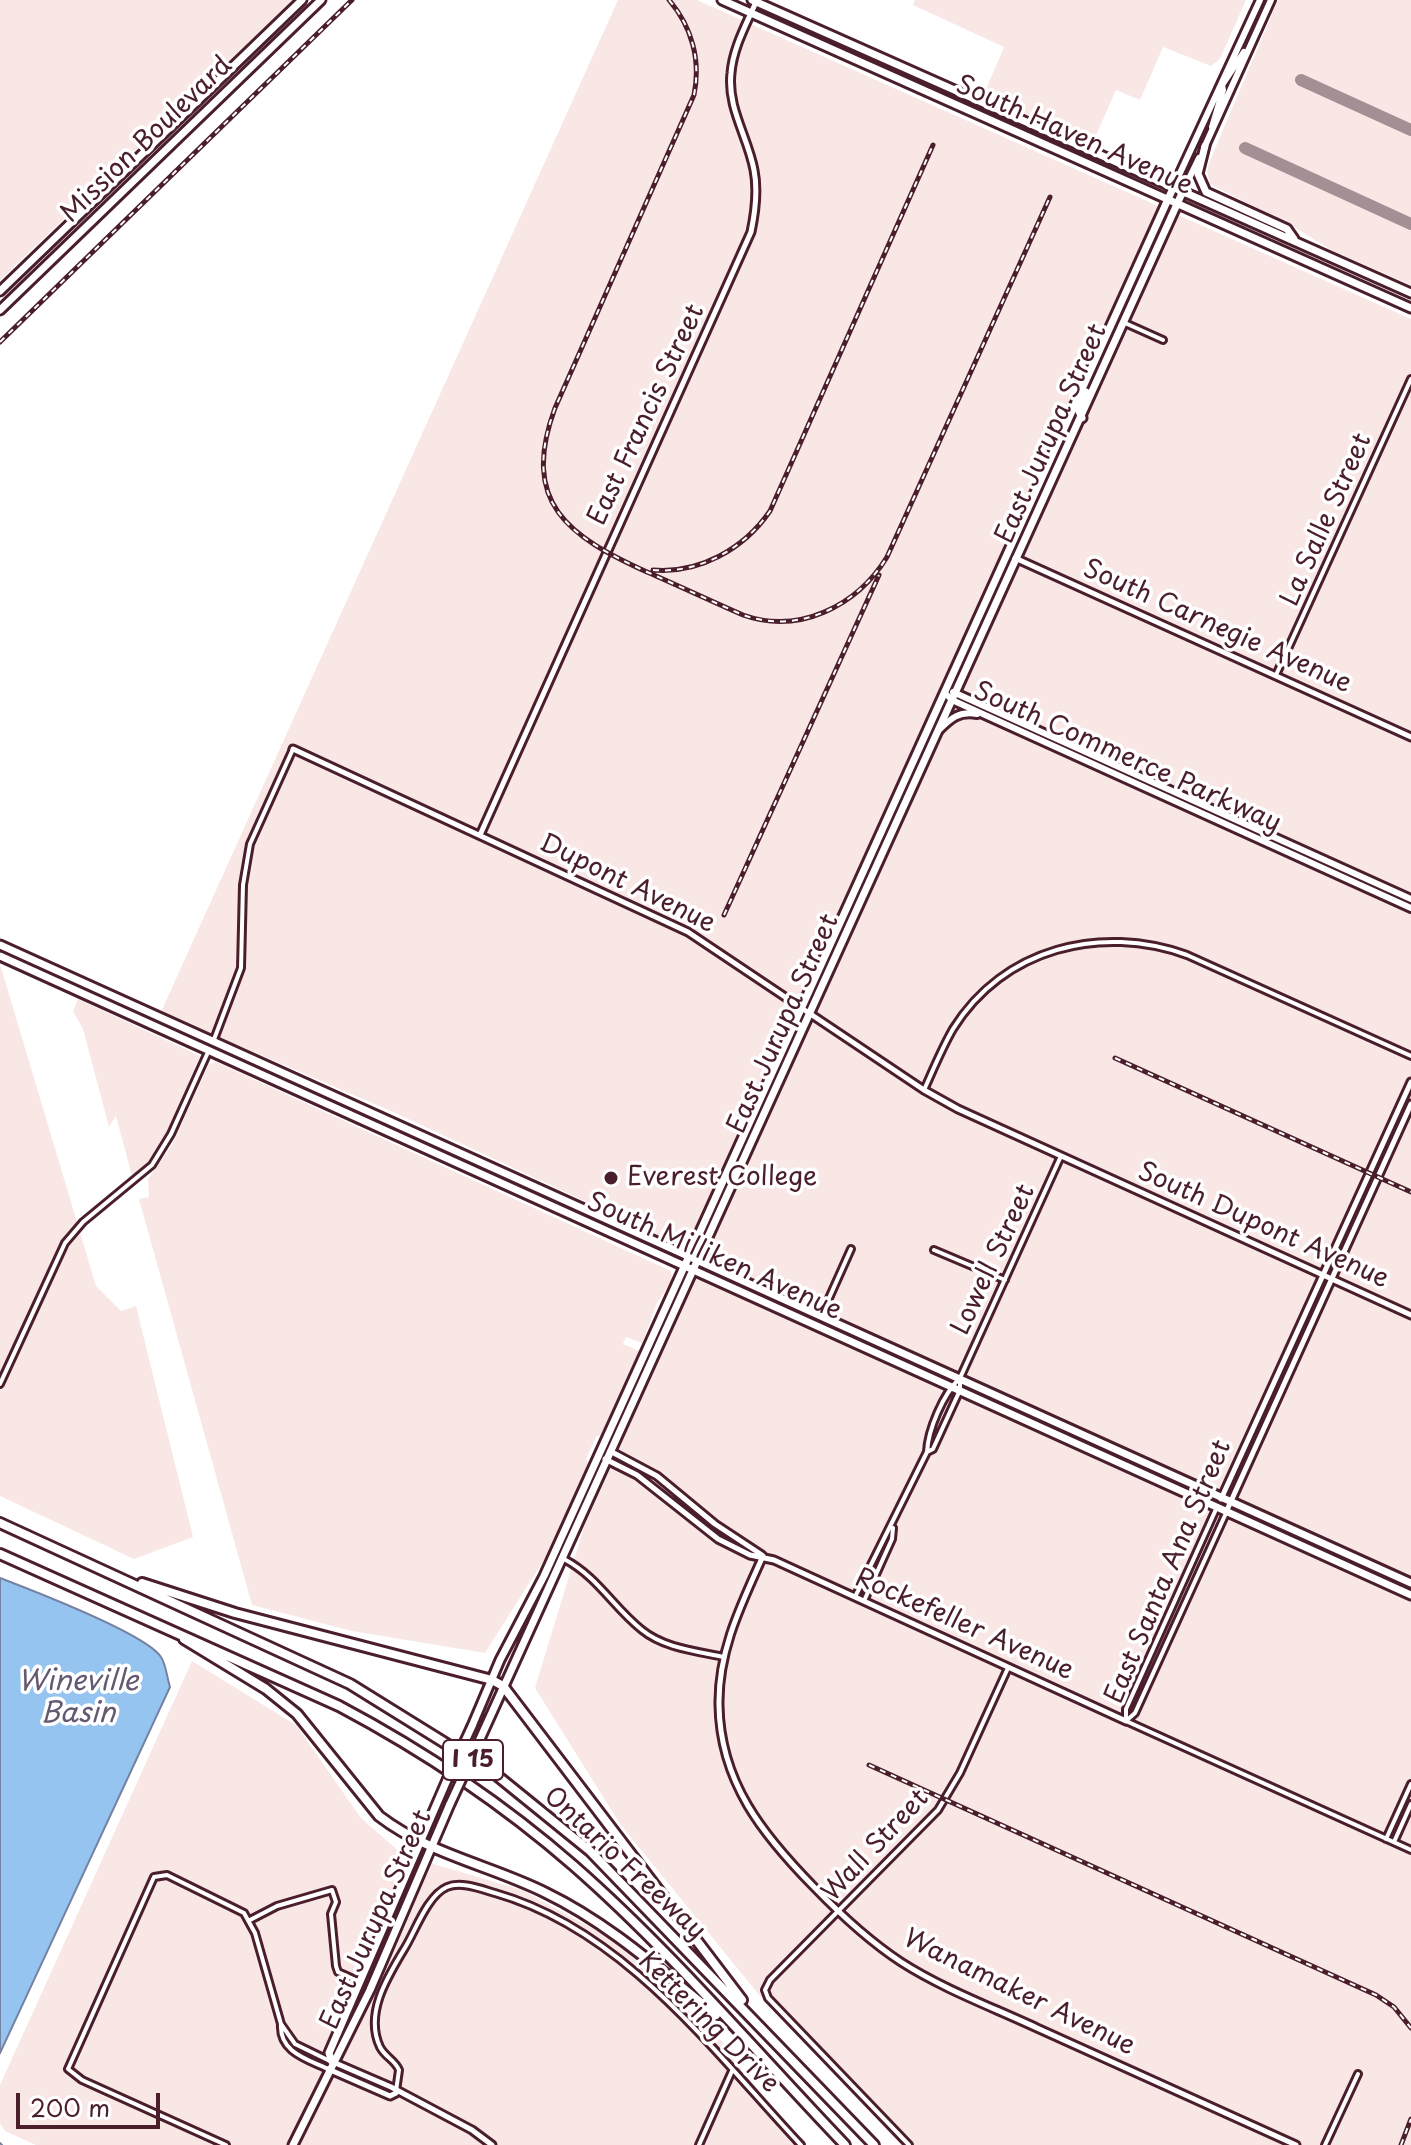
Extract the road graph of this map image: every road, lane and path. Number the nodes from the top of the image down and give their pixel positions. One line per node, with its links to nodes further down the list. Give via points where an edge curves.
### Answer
1 (302, 0): 17 (main road, Mission Boulevard)
2 (321, 0): 20 (main road, Mission Boulevard)
3 (722, 0): 7 (main road, South Haven Avenue)
4 (1260, 0): 9 (main road, East Jurupa Street)
5 (1271, 0): 8 (main road, East Jurupa Street)
6 (755, 1): 7 (street, East Francis Street); 12 (main road, South Haven Avenue)
7 (751, 13): 14 (main road, South Haven Avenue); 37 (street, East Francis Street, via 731,73 735,114 755,172 751,232)
8 (1253, 41): 9 (main road); 10 (main road, East Jurupa Street)
9 (1222, 85): 10 (main road); 12 (main road, East Jurupa Street)
10 (1212, 131): 11 (main road, East Jurupa Street)
11 (1205, 146): 13 (main road, East Jurupa Street); 16 (main road, via 1198,174 1206,192 1287,229)
12 (1174, 186): 13 (main road, South Haven Avenue); 14 (main road, East Jurupa Street)
13 (1183, 191): 15 (main road, East Jurupa Street); 16 (main road, South Haven Avenue)
14 (1168, 199): 15 (main road, South Haven Avenue); 23 (main road, East Jurupa Street)
15 (1178, 203): 19 (main road, South Haven Avenue); 21 (main road, East Jurupa Street)
16 (1295, 241): 18 (main road, South Haven Avenue)
17 (0, 291)
18 (1411, 293)
19 (1411, 308)
20 (0, 310)
21 (1125, 323): 22 (street); 25 (main road, East Jurupa Street)
22 (1163, 340)
23 (1096, 359): 25 (main road, via 1078,409); 26 (main road, East Jurupa Street)
24 (1411, 379): 30 (street, La Salle Street)
25 (1082, 418): 27 (main road, East Jurupa Street)
26 (1060, 436): 27 (main road, via 1064,445); 28 (main road, East Jurupa Street)
27 (1049, 490): 29 (main road, East Jurupa Street)
28 (1006, 554): 29 (street, South Carnegie Avenue); 31 (main road, East Jurupa Street)
29 (1018, 559): 30 (street, South Carnegie Avenue); 32 (main road, East Jurupa Street)
30 (1276, 676): 35 (street, South Carnegie Avenue)
31 (945, 693): 32 (main road, South Commerce Parkway); 42 (main road, East Jurupa Street)
32 (954, 696): 33 (main road, South Commerce Parkway); 34 (main road, East Jurupa Street); 38 (main road, South Commerce Parkway)
33 (985, 715): 34 (main road, via 962,713); 39 (main road, South Commerce Parkway)
34 (938, 732): 43 (main road, East Jurupa Street)
35 (1411, 737)
36 (293, 749): 37 (street, Dupont Avenue); 44 (street, via 250,844 243,885 241,968)
37 (480, 835): 42 (street, Dupont Avenue, via 688,932)
38 (1411, 899)
39 (1411, 908)
40 (0, 945): 44 (main road, South Milliken Avenue)
41 (0, 956): 45 (main road, South Milliken Avenue)
42 (803, 1007): 43 (street, Dupont Avenue); 54 (main road, East Jurupa Street)
43 (811, 1014): 48 (street, Dupont Avenue); 55 (main road, East Jurupa Street)
44 (214, 1041): 45 (street); 54 (main road, South Milliken Avenue)
45 (209, 1050): 56 (main road, South Milliken Avenue); 64 (street, via 152,1165 65,1243)
46 (1411, 1056): 48 (street, via 1187,955 1148,943 1107,940 1048,952 995,982 954,1027)
47 (1411, 1082): 58 (street, East Santa Ana Street)
48 (924, 1090): 50 (street, Dupont Avenue)
49 (1411, 1104): 59 (street, East Santa Ana Street)
50 (1061, 1156): 51 (street, Dupont Avenue); 60 (street, Lowell Street)
51 (1098, 1173): 58 (street, South Dupont Avenue)
52 (851, 1249): 62 (street)
53 (934, 1250): 60 (street)
54 (687, 1254): 55 (main road, South Milliken Avenue); 56 (main road, East Jurupa Street)
55 (700, 1259): 57 (main road, East Jurupa Street); 62 (main road, South Milliken Avenue)
56 (683, 1265): 57 (main road, South Milliken Avenue); 66 (main road, East Jurupa Street)
57 (695, 1270): 65 (main road, South Milliken Avenue); 67 (main road, East Jurupa Street)
58 (1323, 1276): 59 (street, South Dupont Avenue); 71 (street, East Santa Ana Street)
59 (1331, 1279): 61 (street, South Dupont Avenue); 72 (street, East Santa Ana Street)
60 (1005, 1280): 63 (street, Lowell Street)
61 (1411, 1315)
62 (821, 1316): 63 (main road, South Milliken Avenue)
63 (960, 1378): 65 (street, Lowell Street); 71 (main road, South Milliken Avenue)
64 (0, 1384)
65 (956, 1388): 68 (street, Lowell Street, via 928,1440); 68 (street, Lowell Street, via 933,1449); 73 (main road, South Milliken Avenue)
66 (602, 1448): 67 (street, Rockefeller Avenue); 69 (main road, East Jurupa Street)
67 (612, 1452): 70 (main road, East Jurupa Street); 78 (street, Rockefeller Avenue, via 657,1476)
68 (927, 1452): 76 (street, Lowell Street)
69 (598, 1456): 70 (street, Rockefeller Avenue); 88 (main road, East Jurupa Street)
70 (608, 1461): 78 (street, Rockefeller Avenue, via 646,1481 718,1539); 79 (main road, East Jurupa Street)
71 (1222, 1497): 72 (main road, South Milliken Avenue); 73 (street, East Santa Ana Street)
72 (1231, 1501): 74 (street, East Santa Ana Street); 81 (main road, South Milliken Avenue)
73 (1217, 1507): 74 (main road, South Milliken Avenue); 90 (street, East Santa Ana Street, via 1126,1709)
74 (1227, 1510): 82 (main road, South Milliken Avenue); 90 (street, East Santa Ana Street, via 1135,1713)
75 (0, 1523): 80 (highway, Ontario Freeway / I 15)
76 (893, 1525): 83 (street, Lowell Street); 84 (street, Lowell Street)
77 (0, 1554): 85 (highway, Ontario Freeway / I 15)
78 (763, 1556): 83 (street, Rockefeller Avenue); 86 (street, Wanamaker Avenue)
79 (564, 1559): 86 (street, via 591,1575 648,1634); 89 (main road, East Jurupa Street)
80 (132, 1582): 88 (highway); 101 (highway, Ontario Freeway / I 15, via 350,1684 495,1774 590,1851)
81 (1411, 1583)
82 (1411, 1595)
83 (855, 1597): 84 (street, Rockefeller Avenue)
84 (864, 1602): 87 (street, Rockefeller Avenue)
85 (170, 1629): 95 (highway, via 297,1714 379,1816); 102 (highway, Ontario Freeway / I 15, via 371,1723 481,1793 575,1867)
86 (724, 1657): 98 (street, Wanamaker Avenue, via 720,1722 737,1787 772,1843)
87 (1008, 1666): 90 (street, Rockefeller Avenue); 98 (street, Wall Street, via 938,1810)
88 (492, 1680): 89 (highway); 95 (main road, East Jurupa Street, bridge)
89 (503, 1686): 96 (main road, East Jurupa Street, bridge); 101 (highway)
90 (1126, 1721): 93 (street, Rockefeller Avenue)
91 (1411, 1784): 93 (street)
92 (1411, 1804): 94 (street)
93 (1386, 1839): 94 (street, Rockefeller Avenue)
94 (1394, 1842): 97 (street, Rockefeller Avenue)
95 (419, 1843): 96 (highway); 100 (main road, East Jurupa Street)
96 (430, 1849): 102 (highway, via 529,1885 584,1913); 103 (main road, East Jurupa Street, via 344,2046)
97 (1411, 1850)
98 (839, 1912): 114 (street, Wall Street, via 765,1990); 115 (street, Wanamaker Avenue, via 872,1942 935,1981)
99 (250, 1920): 100 (street, via 332,1890 336,1966); 103 (street, via 281,2024 295,2044); 107 (street, via 228,1903 158,1874 149,1882 68,2069)
100 (361, 1982): 103 (main road, East Jurupa Street, via 329,2055)
101 (756, 2021): 113 (highway, Ontario Freeway / I 15)
102 (740, 2035): 112 (highway, Ontario Freeway / I 15)
103 (330, 2066): 106 (street); 108 (main road, East Jurupa Street)
104 (732, 2071): 106 (street, Kettering Drive, via 660,1995 610,1952 528,1905 455,1885 432,1902 374,2014 379,2046 399,2070); 110 (street); 111 (street, Kettering Drive)
105 (1358, 2074): 116 (street)
106 (396, 2093): 109 (street)
107 (226, 2145)
108 (293, 2145)
109 (492, 2145)
110 (699, 2145)
111 (801, 2145)
112 (845, 2145)
113 (874, 2145)
114 (909, 2145)
115 (1295, 2145)
116 (1325, 2145)

